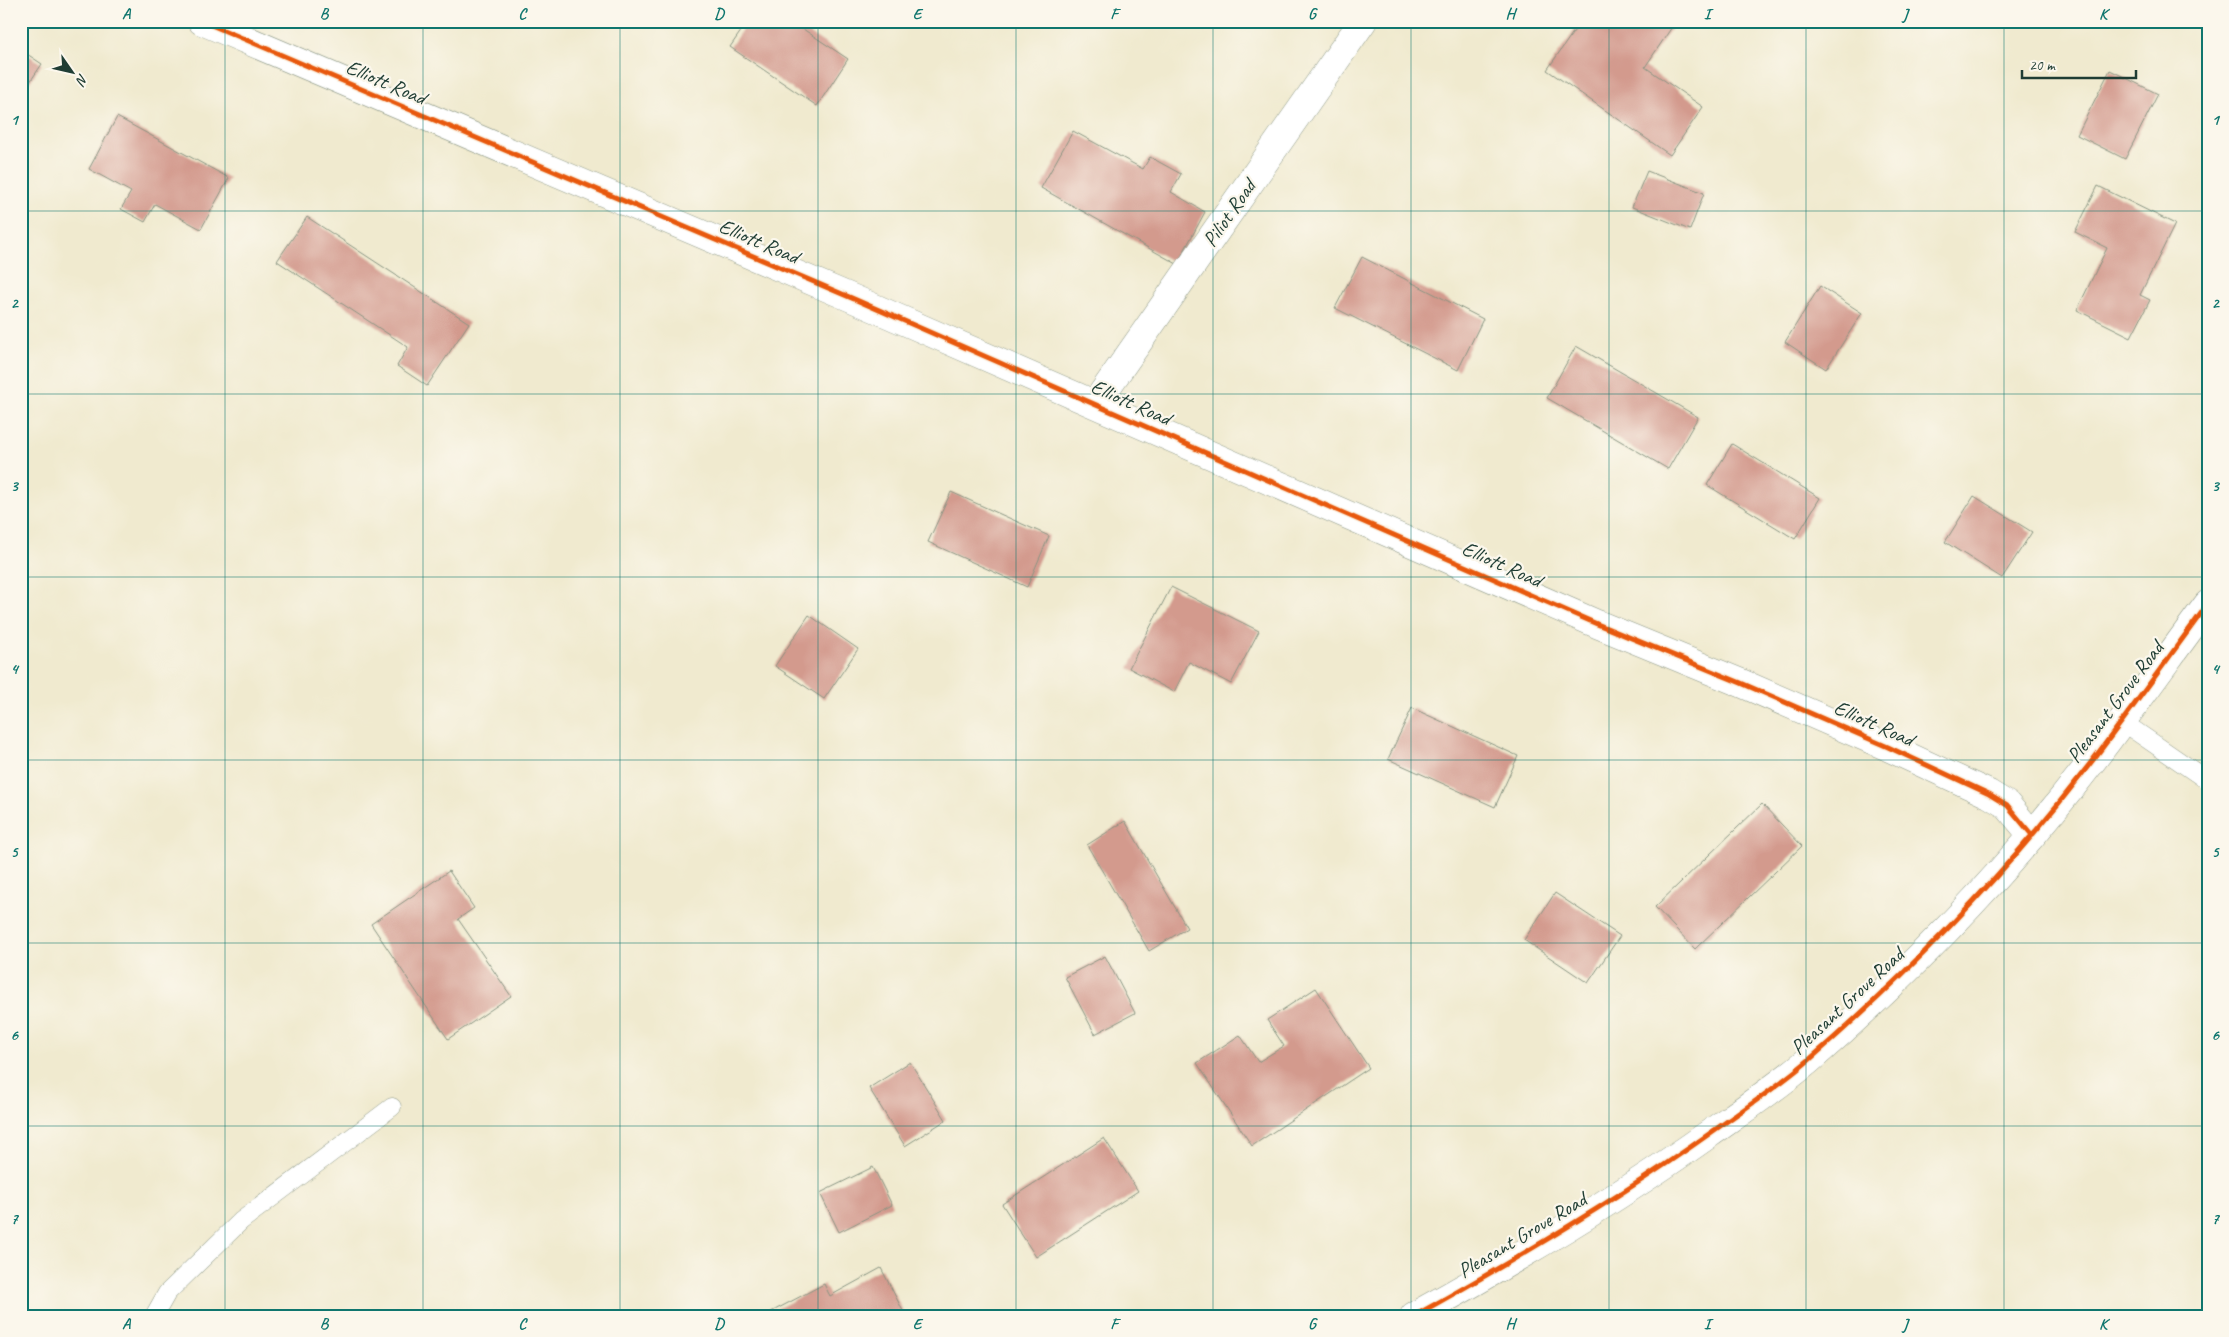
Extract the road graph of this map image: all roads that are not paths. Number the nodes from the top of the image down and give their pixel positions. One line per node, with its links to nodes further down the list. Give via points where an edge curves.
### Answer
1 (202, 21): 3 (street, Elliott Road)
2 (1363, 21): 3 (street, Piliot Road)
3 (1095, 404): 7 (street, Elliott Road, via 1596,624 1741,682 1888,747 2007,805)
4 (2208, 604): 5 (street, Pleasant Grove Road)
5 (2121, 721): 6 (lane); 7 (street, Pleasant Grove Road)
6 (2208, 781)
7 (2032, 835): 10 (street, Pleasant Grove Road, via 1963,913 1885,991 1767,1093 1644,1181)
8 (392, 1107): 9 (lane, via 241,1221 167,1294)
9 (154, 1316)
10 (1414, 1316)

